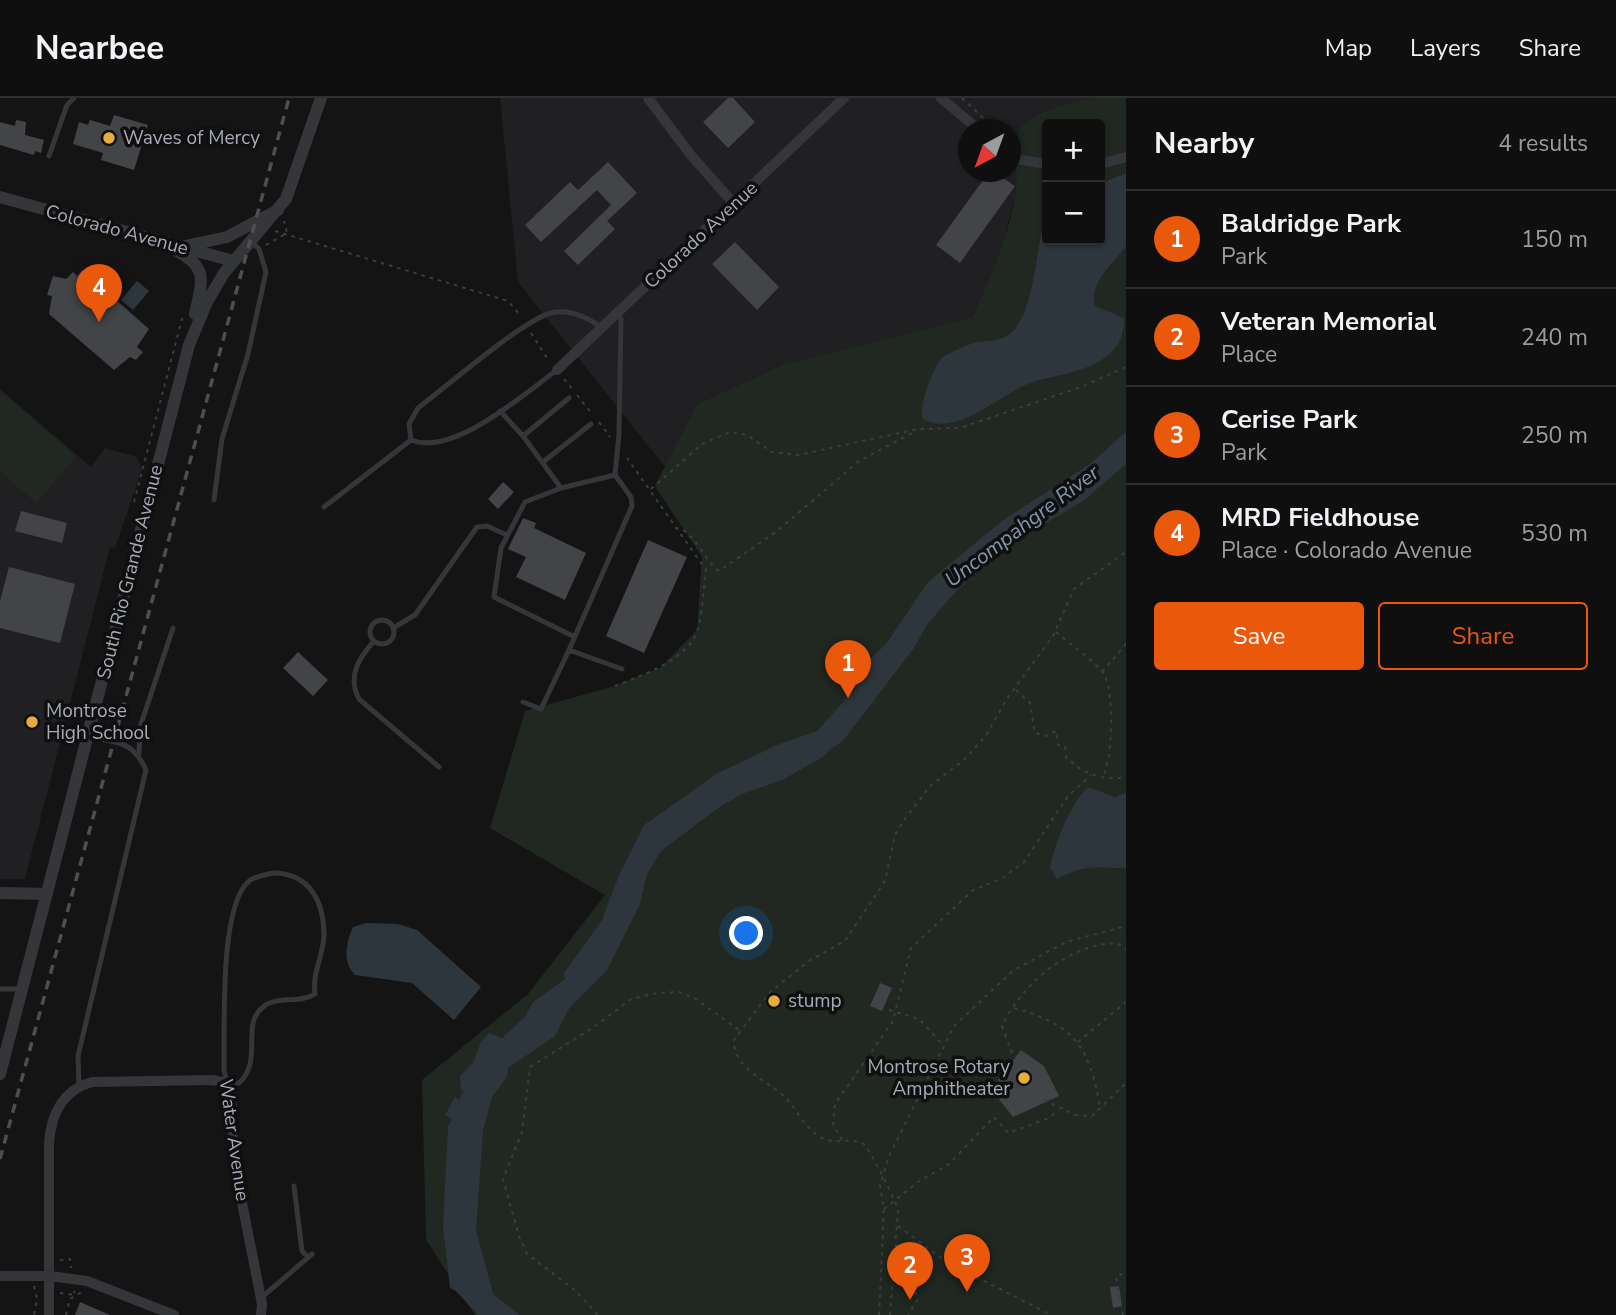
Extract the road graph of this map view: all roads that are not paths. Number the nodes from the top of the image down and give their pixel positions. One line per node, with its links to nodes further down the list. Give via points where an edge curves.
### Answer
1 (74, 98): 7 (lane, via 67,105)
2 (321, 98): 14 (street, South Rio Grande Avenue, via 300,167)
3 (648, 98): 13 (street)
4 (844, 98): 13 (street, Colorado Avenue)
5 (941, 98): 6 (street)
6 (966, 119)
7 (49, 156)
8 (1126, 157): 11 (street)
9 (1021, 160): 10 (street)
10 (1042, 163)
11 (1105, 163)
12 (0, 197): 15 (street, Colorado Avenue)
13 (734, 204): 19 (street, Colorado Avenue)
14 (278, 210): 16 (street, South Rio Grande Avenue); 17 (street, via 227,237)
15 (154, 240): 17 (street, Colorado Avenue); 21 (street, via 195,260 199,267 199,296)
16 (251, 241): 18 (street, South Rio Grande Avenue); 31 (lane, via 259,249 266,272 222,439)
17 (179, 247): 18 (street, Colorado Avenue)
18 (233, 261): 21 (street, South Rio Grande Avenue, via 206,302)
19 (617, 313): 20 (street, Colorado Avenue); 29 (lane, via 621,319)
20 (602, 328): 22 (street, Colorado Avenue); 27 (lane, via 564,312 550,313 527,326 418,408 409,424)
21 (189, 345): 41 (street, South Rio Grande Avenue)
22 (557, 370): 24 (lane)
23 (569, 398): 26 (lane)
24 (500, 411): 26 (lane); 27 (lane, via 439,444)
25 (591, 424): 28 (lane)
26 (523, 436): 28 (lane)
27 (411, 440): 32 (lane)
28 (543, 462): 30 (lane)
29 (615, 475): 30 (lane); 36 (lane, via 632,506)
30 (561, 488): 33 (lane, via 525,502)
31 (214, 500)
32 (324, 507)
33 (508, 535): 35 (lane, via 477,527 415,615); 36 (lane, via 501,548 494,597)
34 (173, 628): 42 (lane, via 140,727)
35 (393, 628): 37 (lane, via 388,642); 37 (lane, via 385,621 374,623 370,630)
36 (575, 636): 38 (lane)
37 (374, 641): 43 (lane, via 358,660 354,690)
38 (569, 650): 39 (lane); 40 (lane, via 541,709)
39 (622, 669)
40 (523, 702)
41 (87, 737): 42 (lane, via 124,744); 45 (street, South Rio Grande Avenue)
42 (139, 754): 50 (lane, via 146,770 78,1056)
43 (439, 767)
44 (0, 893): 45 (street)
45 (47, 894): 47 (street, South Rio Grande Avenue)
46 (0, 989): 47 (lane)
47 (23, 989): 48 (street, South Rio Grande Avenue)
48 (0, 1074)
49 (227, 1083): 49 (lane, Water Avenue, via 226,962 234,905 249,881 283,873 312,887 322,915 324,935 313,980 315,994 306,1000 266,1004 259,1010 250,1068 239,1083); 50 (street, via 92,1082); 54 (street, Water Avenue, via 234,1162)
50 (79, 1086): 53 (street, via 54,1115 49,1136)
51 (294, 1186): 54 (lane, via 302,1251 310,1255)
52 (0, 1276): 53 (street)
53 (50, 1276): 55 (street); 56 (street, via 87,1281)
54 (261, 1298): 57 (street, Water Avenue)
55 (49, 1315)
56 (174, 1315)
57 (261, 1315)

